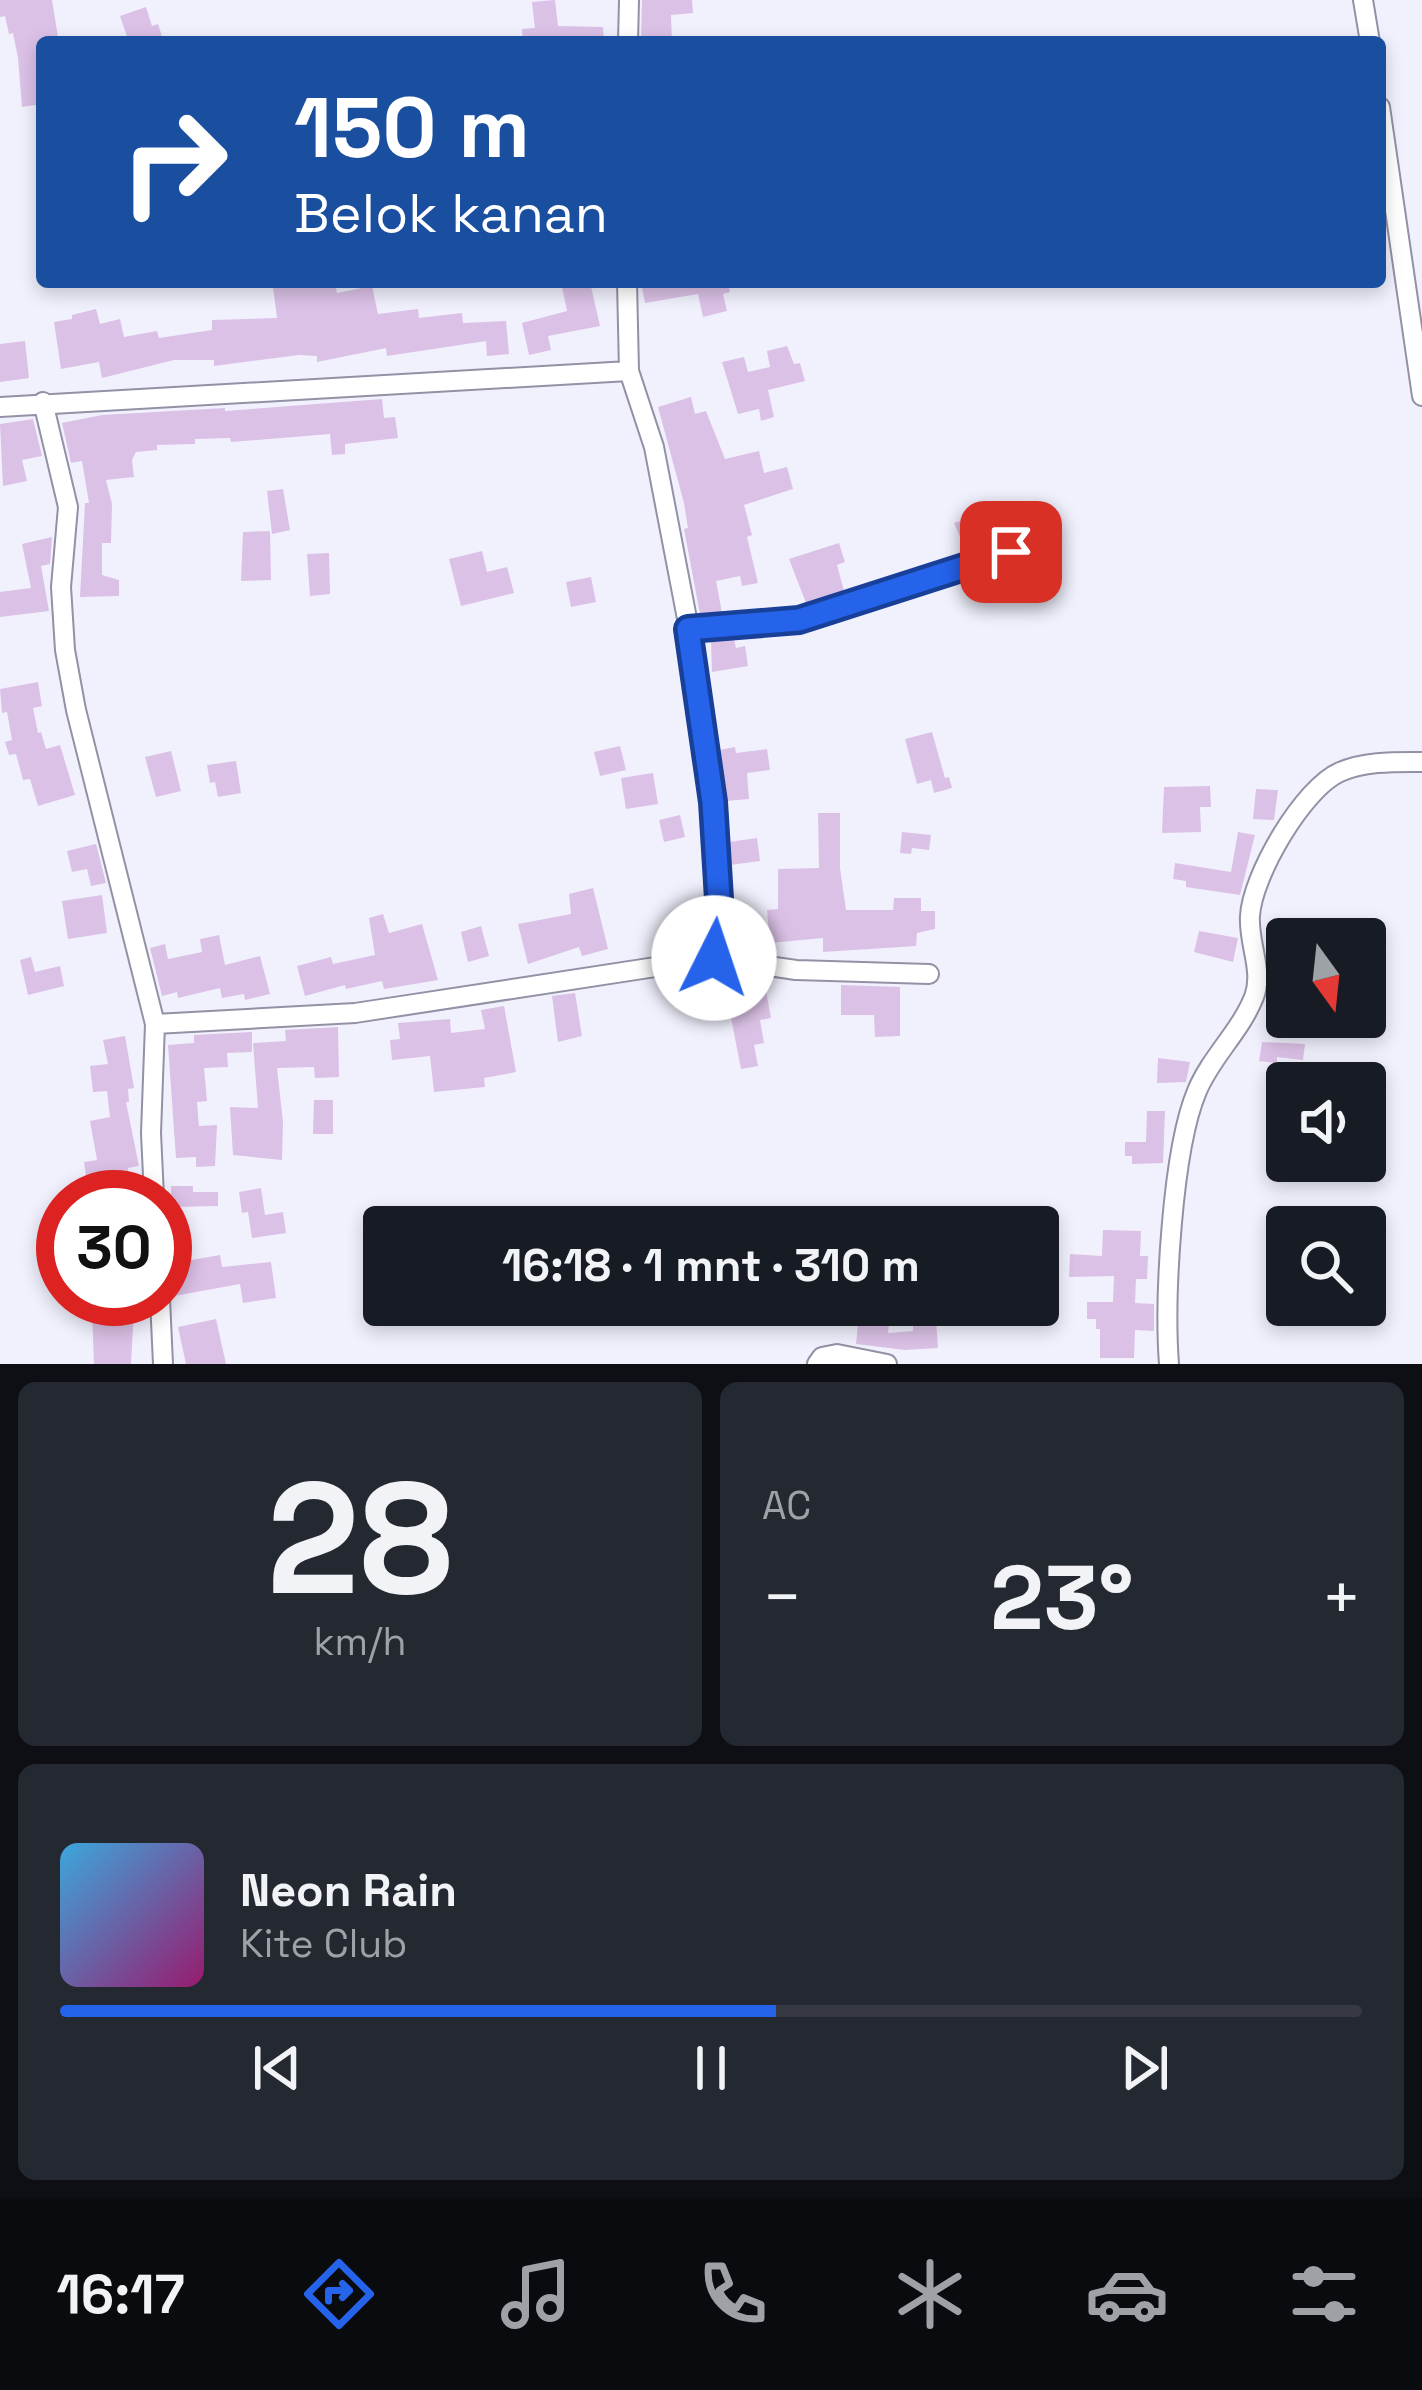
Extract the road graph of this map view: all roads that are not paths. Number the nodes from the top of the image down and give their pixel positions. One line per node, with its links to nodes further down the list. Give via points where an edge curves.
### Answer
1 (629, 0): 3 (street)
2 (1363, 0): 4 (street)
3 (628, 36)
4 (1369, 36)
5 (1386, 148): 8 (street)
6 (627, 288): 7 (street)
7 (629, 371): 9 (street); 12 (street, via 654,447)
8 (1422, 396)
9 (43, 403): 10 (street); 16 (street, via 68,507 61,601 73,690)
10 (0, 407)
11 (1011, 552): 12 (street, via 799,620)
12 (688, 629): 14 (street, via 713,802 720,915)
13 (1422, 762): 23 (street, via 1332,776 1261,877 1249,918 1257,989 1203,1077 1190,1115 1168,1286)
14 (714, 958): 15 (street); 16 (street, via 355,1013)
15 (929, 974)
16 (154, 1024): 17 (street)
17 (153, 1170)
18 (161, 1326): 20 (street)
19 (862, 1361): 21 (street, via 829,1354); 22 (street)
20 (163, 1364)
21 (818, 1364)
22 (887, 1364)
23 (1169, 1364)

